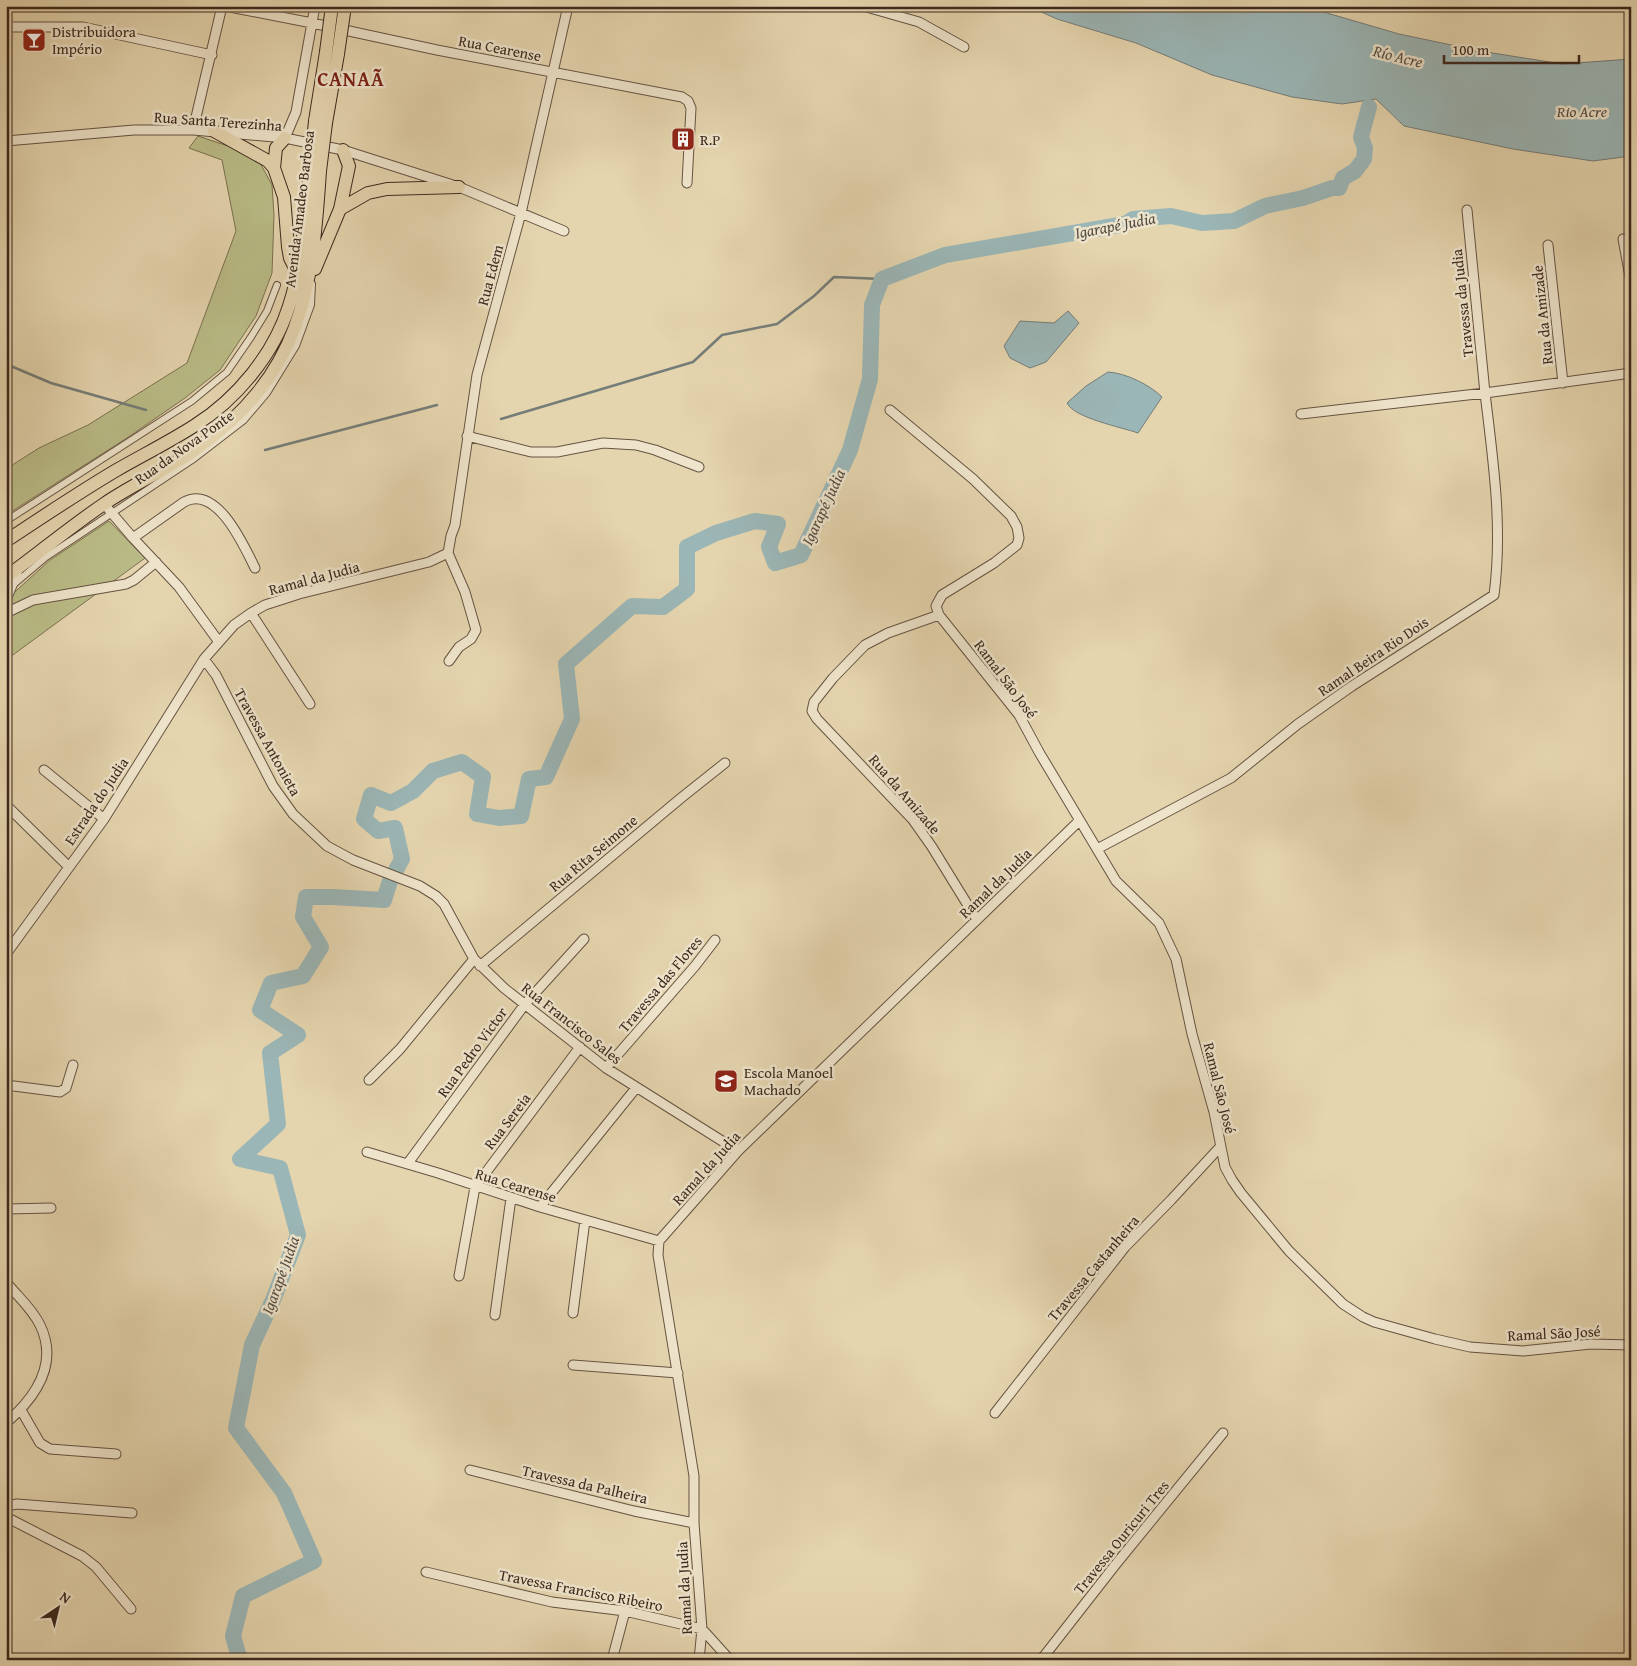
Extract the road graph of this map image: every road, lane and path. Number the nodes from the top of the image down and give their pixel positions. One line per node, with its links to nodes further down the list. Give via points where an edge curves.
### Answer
1 (224, 6): 7 (street, Rua Cearense); 11 (street)
2 (315, 6): 7 (street)
3 (332, 6): 10 (main road, Avenida Amadeo Barbosa, bridge)
4 (345, 6): 10 (main road, Avenida Amadeo Barbosa, bridge)
5 (568, 6): 12 (street, Rua Edem)
6 (863, 6): 9 (street, via 920,22)
7 (312, 22): 12 (street, Rua Cearense); 15 (street, via 296,112)
8 (6, 27): 11 (street, via 83,27)
9 (964, 47)
10 (332, 53): 19 (main road, Avenida Amadeo Barbosa, bridge)
11 (212, 55): 13 (street)
12 (552, 73): 20 (street, Rua Cearense, via 674,94 688,101 691,108); 24 (street, Rua Edem)
13 (193, 130): 14 (street, Rua Santa Terezinha); 16 (street, Rua Santa Terezinha, via 134,130)
14 (214, 131): 15 (street, Rua Santa Terezinha); 18 (main road, via 268,161)
15 (285, 138): 17 (street, Rua Santa Terezinha); 18 (main road, via 276,148)
16 (6, 141)
17 (343, 150): 21 (street, Rua Santa Terezinha); 22 (main road, via 348,166)
18 (274, 168): 28 (main road, via 284,196 290,258)
19 (315, 171): 28 (main road, Avenida Amadeo Barbosa); 29 (main road, Avenida Amadeo Barbosa, via 316,229)
20 (687, 184)
21 (459, 187): 22 (main road, via 387,189 368,193); 24 (street, Rua Santa Terezinha)
22 (340, 209): 29 (main road)
23 (1466, 210): 34 (street, Travessa da Judia)
24 (521, 213): 25 (street, Rua Santa Terezinha); 37 (street, Rua Edem, via 477,375)
25 (564, 231)
26 (1622, 239): 30 (street)
27 (1548, 245): 33 (street, Rua da Amizade)
28 (297, 272): 42 (main road, Avenida Amadeo Barbosa, via 282,326 262,362 230,398 196,425 77,494)
29 (310, 280): 39 (main road, Avenida Amadeo Barbosa, via 283,355 252,401 194,450)
30 (1631, 282)
31 (278, 286): 40 (street, via 252,337 227,372 192,401)
32 (1631, 373): 33 (street)
33 (1563, 382): 34 (street)
34 (1485, 393): 36 (street); 60 (street, Ramal Beira Rio Dois, via 1497,499 1494,595 1344,691 1231,778)
35 (890, 410): 50 (street, via 973,478 1011,516 1017,527 1017,545 994,563 948,590 938,601)
36 (1301, 414)
37 (467, 436): 38 (street, via 531,452 557,452 603,443 636,445); 43 (street, Rua Edem)
38 (699, 468)
39 (108, 508): 41 (street); 46 (street); 46 (main road, Avenida Amadeo Barbosa, via 20,567)
40 (6, 521)
41 (133, 538): 44 (street); 45 (street, via 184,502 200,500 212,505 233,526)
42 (6, 541)
43 (448, 553): 49 (street, Ramal da Judia, via 420,564 299,594); 53 (street, via 465,592 476,630)
44 (156, 562): 48 (street, via 126,584 32,600); 51 (street, via 179,587)
45 (255, 568)
46 (8, 585): 47 (street)
47 (6, 600)
48 (6, 612)
49 (251, 612): 51 (street, Ramal da Judia); 54 (street)
50 (938, 615): 59 (street, Ramal São José, via 1019,715); 63 (street, Rua da Amizade, via 865,645 812,707 814,715 913,820)
51 (219, 642): 52 (street, Ramal da Judia)
52 (204, 660): 58 (street, Estrada do Judia); 62 (street, Travessa Antonieta, via 216,675 266,773 293,814 327,846 352,860)
53 (449, 661)
54 (310, 704)
55 (725, 763): 67 (street, Rua Rita Seimone)
56 (44, 770): 58 (street)
57 (6, 805): 61 (street)
58 (104, 819): 61 (street, Estrada do Judia)
59 (1079, 821): 60 (street, Ramal São José); 63 (street, Ramal da Judia)
60 (1097, 849): 75 (street, Ramal São José, via 1116,881 1159,923 1176,959)
61 (69, 867): 66 (street, Estrada do Judia)
62 (420, 886): 67 (street, Rua Francisco Sales, via 444,904)
63 (977, 920): 76 (street, Ramal da Judia)
64 (584, 939): 68 (street, Rua Pedro Victor)
65 (715, 940): 71 (street, Travessa das Flores)
66 (6, 954)
67 (477, 963): 68 (street, Rua Francisco Sales); 72 (street)
68 (525, 1004): 69 (street, Rua Francisco Sales); 78 (street, Rua Pedro Victor)
69 (580, 1047): 71 (street, Rua Francisco Sales); 79 (street, Rua Sereia)
70 (73, 1065): 73 (street, via 66,1088 60,1092)
71 (606, 1068): 74 (street, Rua Francisco Sales)
72 (369, 1080)
73 (6, 1085)
74 (636, 1088): 76 (street, Rua Francisco Sales); 82 (street)
75 (1220, 1146): 90 (street, Ramal São José, via 1225,1167 1252,1208 1289,1251 1344,1304 1363,1317 1470,1347 1523,1351 1591,1344); 94 (street, Travessa Castanheira, via 1125,1247)
76 (738, 1151): 85 (street, Ramal da Judia)
77 (367, 1152): 78 (street, Rua Cearense)
78 (408, 1164): 79 (street, Rua Cearense)
79 (475, 1187): 80 (street, Rua Cearense); 86 (street, Rua Sereia)
80 (511, 1198): 82 (street, Rua Cearense); 89 (street)
81 (52, 1208): 83 (street)
82 (540, 1208): 84 (street, Rua Cearense)
83 (6, 1209)
84 (585, 1220): 85 (street, Rua Cearense); 88 (street)
85 (659, 1241): 92 (street, Ramal da Judia, via 658,1255)
86 (459, 1276)
87 (6, 1282): 93 (street, via 31,1311 46,1343 42,1379)
88 (574, 1313)
89 (495, 1315)
90 (1631, 1345)
91 (573, 1365): 92 (street)
92 (678, 1373): 102 (street, Ramal da Judia, via 694,1476)
93 (21, 1410): 95 (street); 97 (street, via 40,1442 50,1449)
94 (995, 1413)
95 (6, 1423)
96 (1223, 1433): 110 (street, Travessa Ouricuri Tres)
97 (116, 1454)
98 (470, 1470): 102 (street, Travessa da Palheira)
99 (6, 1506): 100 (street, via 17,1504)
100 (132, 1513)
101 (6, 1517): 104 (street, via 82,1556)
102 (694, 1523): 106 (street, Ramal da Judia)
103 (426, 1572): 105 (street, Travessa Francisco Ribeiro, via 552,1602)
104 (131, 1609)
105 (625, 1612): 106 (street, Travessa Francisco Ribeiro); 107 (street)
106 (702, 1629): 108 (street, Ramal da Judia); 109 (street)
107 (612, 1660)
108 (698, 1660)
109 (730, 1660)
110 (1041, 1660)

